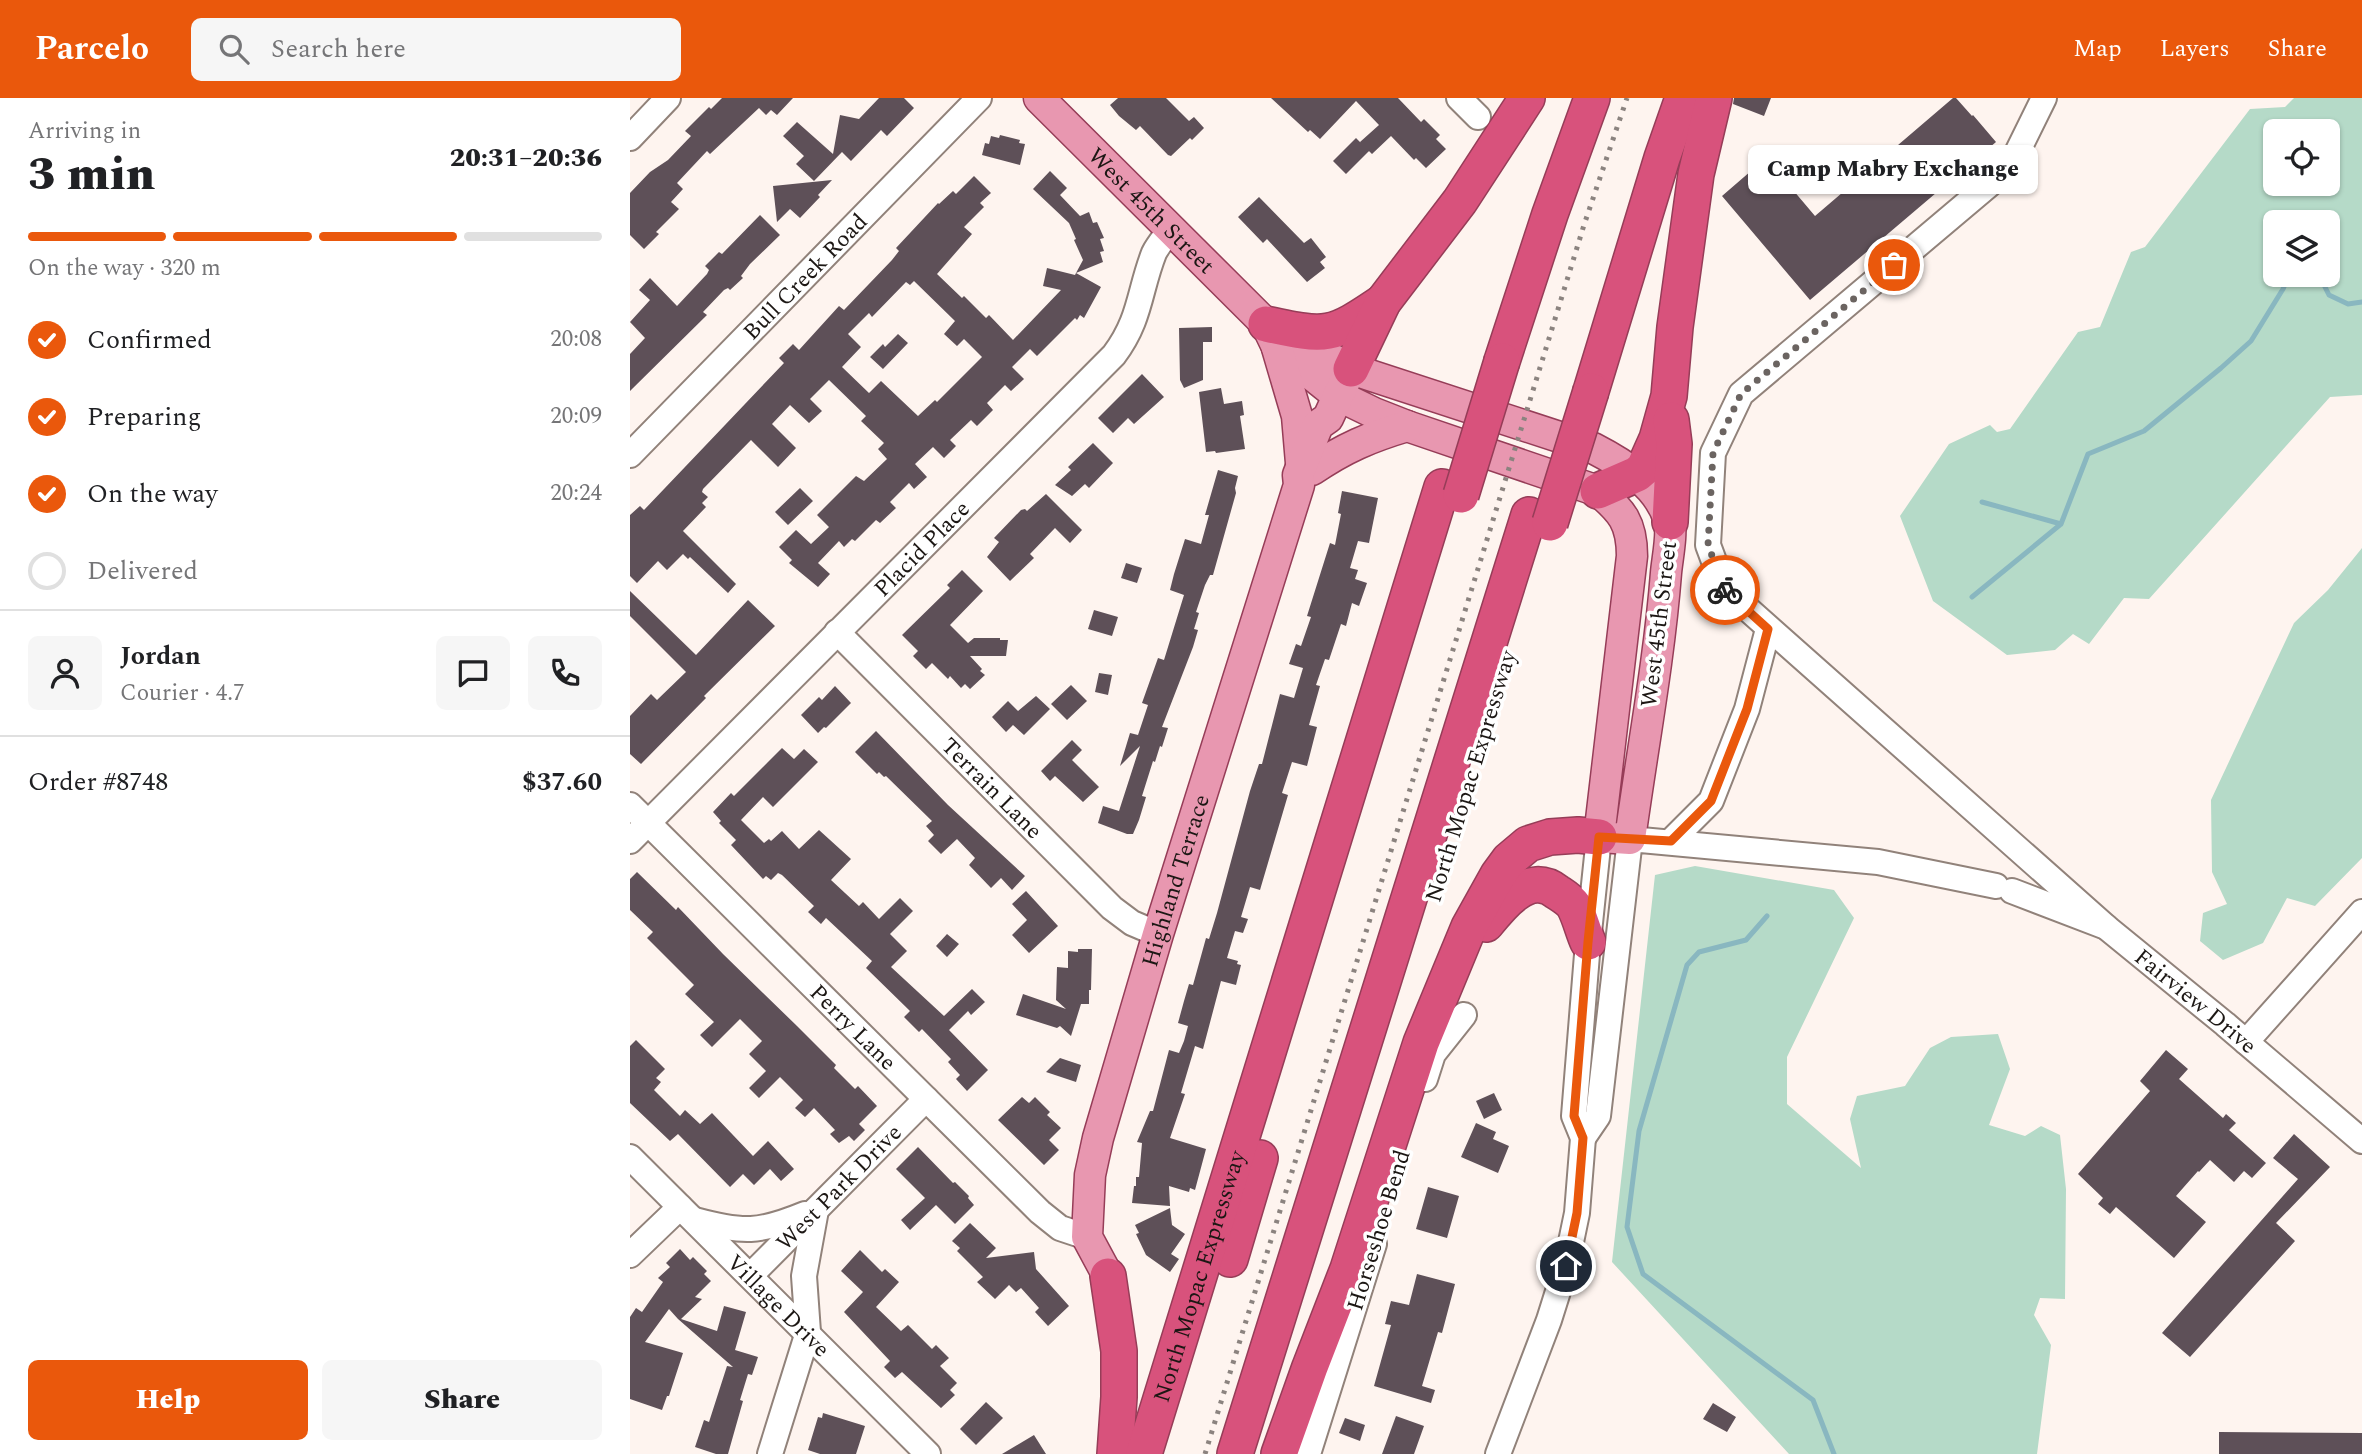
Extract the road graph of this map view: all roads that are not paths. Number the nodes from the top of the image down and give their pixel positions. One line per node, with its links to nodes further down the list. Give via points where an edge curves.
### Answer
1 (668, 98): 13 (street)
2 (979, 98): 22 (street, Bull Creek Road)
3 (1039, 98): 14 (main road, West 45th Street)
4 (1459, 98): 12 (street)
5 (1527, 98): 15 (highway, via 1460,201)
6 (1569, 98): 17 (highway, North Mopac Expressway, via 1527,210)
7 (1592, 98): 17 (highway)
8 (1661, 98): 18 (highway, via 1628,195)
9 (1683, 98): 18 (highway, North Mopac Expressway)
10 (1714, 98): 20 (highway, via 1694,188)
11 (2044, 98): 29 (street, via 2010,167 1741,394 1713,453 1708,545 1724,588)
12 (1478, 117)
13 (630, 138)
14 (1170, 230): 16 (main road, West 45th Street); 30 (street, Placid Place, via 1155,251 1137,314 1114,355)
15 (1383, 302): 16 (highway, via 1345,327); 19 (highway)
16 (1271, 335): 19 (main road, West 45th Street); 23 (main road, via 1292,393)
17 (1492, 357): 25 (highway, North Mopac Expressway)
18 (1580, 388): 27 (highway, North Mopac Expressway, bridge)
19 (1339, 394): 21 (main road, West 45th Street); 23 (main road, Highland Terrace, via 1329,428); 24 (main road, West 45th Street, via 1567,438 1618,460)
20 (1669, 396): 24 (highway, via 1650,456); 28 (highway, via 1674,444)
21 (1407, 426): 23 (main road, via 1357,442); 26 (main road, West 45th Street)
22 (630, 455)
23 (1304, 474): 40 (main road, Highland Terrace)
24 (1637, 474): 26 (highway); 28 (main road, West 45th Street)
25 (1452, 491): 59 (highway, North Mopac Expressway); 60 (highway)
26 (1598, 491): 33 (main road, West 45th Street, via 1619,510 1632,540)
27 (1540, 519): 61 (highway); 62 (highway, North Mopac Expressway)
28 (1670, 522): 33 (main road, West 45th Street, via 1664,598)
29 (1768, 629): 35 (street, via 1747,709 1711,801); 36 (street)
30 (837, 632): 32 (street, Placid Place); 40 (street, Terrain Lane, via 1112,908)
31 (630, 805): 32 (street, Perry Lane)
32 (648, 823): 34 (street, Placid Place); 45 (street, Perry Lane)
33 (1615, 838): 35 (street, Fairview Drive); 41 (street, West 45th Street); 42 (highway, via 1578,835 1528,844 1498,875); 46 (street, West 45th Street, via 1598,1116)
34 (630, 841)
35 (1671, 841): 37 (street, Fairview Drive, via 1878,862)
36 (2033, 862): 37 (street, via 2032,877 2025,886); 39 (street)
37 (2004, 889): 39 (street, Fairview Drive)
38 (2362, 912): 44 (street)
39 (2106, 927): 44 (street, Fairview Drive)
40 (1158, 934): 51 (main road, Highland Terrace, via 1098,1138 1090,1175)
41 (1588, 942): 42 (highway, via 1573,904 1552,888 1536,886 1517,890); 46 (street, West 45th Street, via 1574,1116)
42 (1459, 951): 63 (highway, via 1420,1044 1348,1269)
43 (1465, 1015): 64 (street, Horseshoe Bend, via 1433,1054)
44 (2246, 1042): 47 (street, Fairview Drive)
45 (926, 1098): 49 (street, West Park Drive); 51 (street, Perry Lane, via 1040,1212 1060,1228)
46 (1583, 1138): 65 (street, West 45th Street, via 1577,1213 1566,1266)
47 (2362, 1141)
48 (630, 1157): 50 (street, Village Drive)
49 (816, 1210): 50 (street, via 753,1230 729,1229); 53 (street, West Park Drive); 55 (street, via 804,1276)
50 (687, 1214): 52 (street); 53 (street, Village Drive)
51 (1087, 1237): 54 (main road)
52 (630, 1255)
53 (751, 1275): 55 (street, Village Drive)
54 (1108, 1276): 58 (highway, via 1119,1351)
55 (808, 1332): 56 (street); 57 (street, Village Drive)
56 (770, 1454)
57 (928, 1454)
58 (1115, 1454)
59 (1144, 1454)
60 (1169, 1454)
61 (1235, 1454)
62 (1257, 1454)
63 (1279, 1454)
64 (1308, 1454)
65 (1498, 1454)

